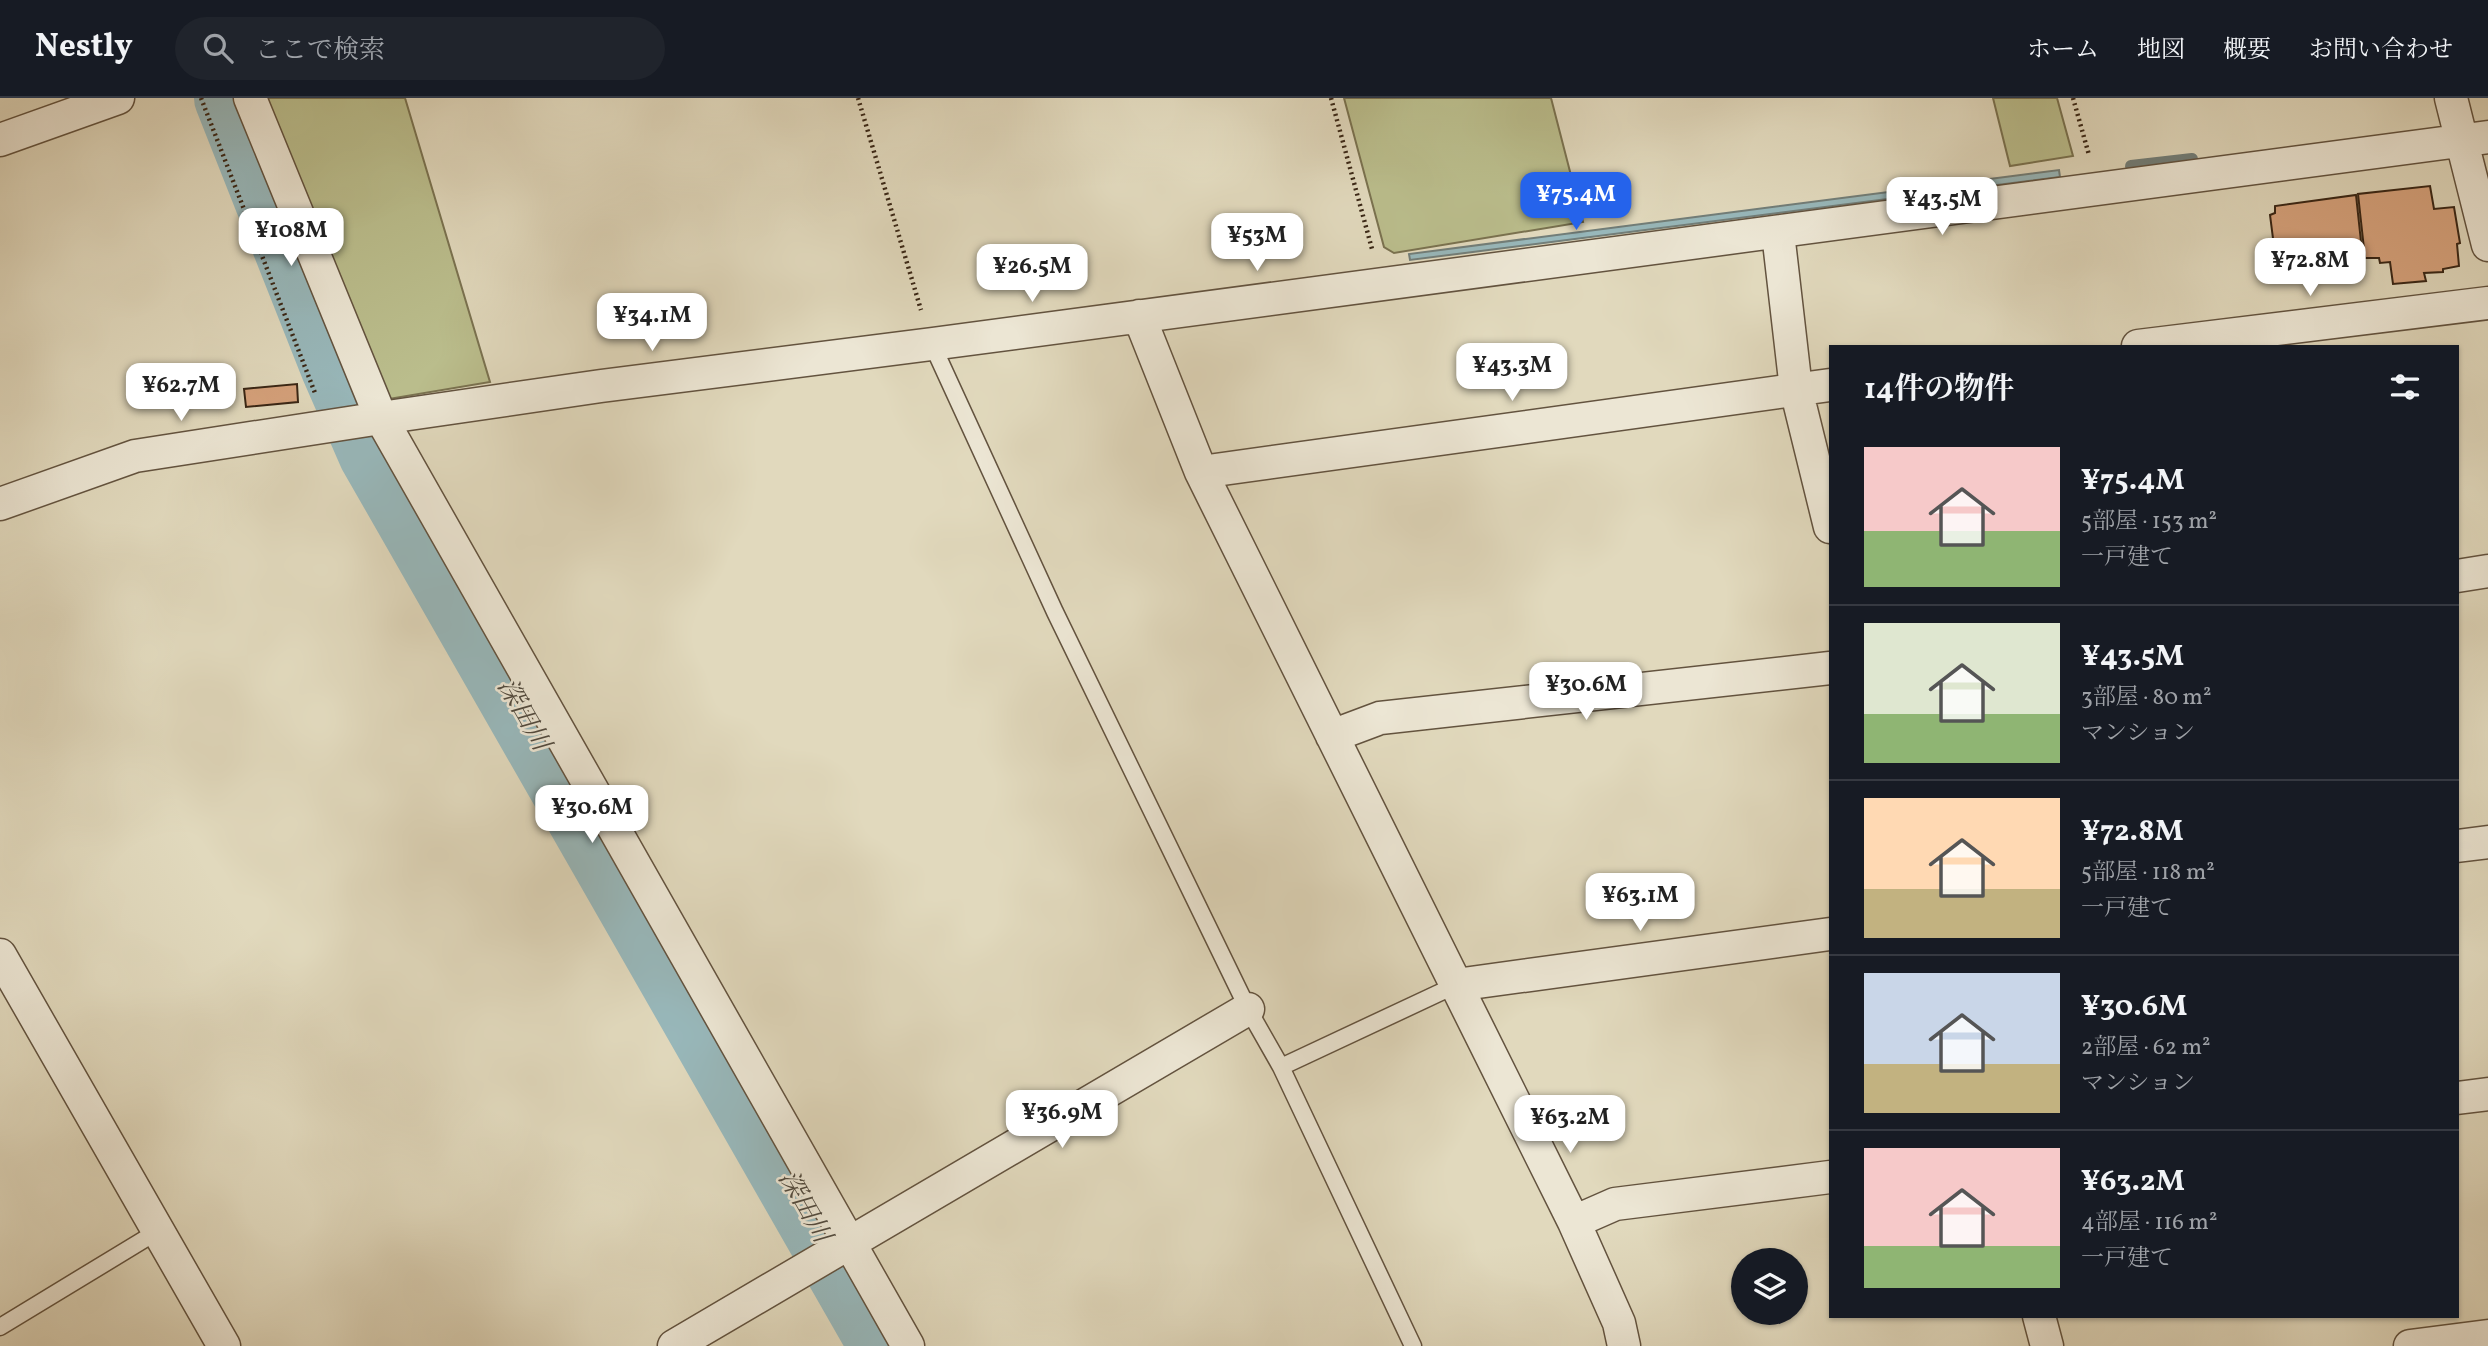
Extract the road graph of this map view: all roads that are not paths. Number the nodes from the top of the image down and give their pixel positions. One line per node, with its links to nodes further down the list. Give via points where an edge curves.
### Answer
1 (118, 98): 5 (street)
2 (250, 98): 14 (street)
3 (2451, 98): 4 (street)
4 (2475, 139): 6 (street); 7 (street)
5 (0, 140)
6 (1778, 233): 9 (street); 13 (street)
7 (2488, 245)
8 (2488, 303): 11 (street)
9 (1139, 316): 10 (street); 15 (street)
10 (932, 344): 14 (street); 27 (lane, via 1055,612)
11 (2146, 345)
12 (1829, 385): 13 (street)
13 (1796, 390): 15 (street); 17 (street)
14 (381, 418): 16 (street, via 135,456); 34 (street)
15 (1201, 472): 21 (street)
16 (0, 504)
17 (1829, 523)
18 (2488, 571): 19 (street)
19 (2459, 576)
20 (1829, 668): 21 (street, via 1380,718)
21 (1332, 736): 26 (street)
22 (2488, 842): 23 (street)
23 (2459, 846)
24 (1829, 934): 26 (street)
25 (0, 955): 33 (street)
26 (1456, 985): 28 (lane); 32 (street)
27 (1248, 1009): 28 (lane); 34 (street)
28 (1281, 1067): 41 (lane)
29 (2488, 1094): 30 (street)
30 (2459, 1098)
31 (1829, 1177): 32 (street, via 1615,1204)
32 (1574, 1222): 42 (street, via 1619,1323)
33 (158, 1231): 36 (lane); 38 (street)
34 (849, 1245): 39 (street); 40 (street)
35 (2040, 1318): 43 (street)
36 (0, 1327)
37 (2488, 1336): 44 (street)
38 (224, 1346)
39 (674, 1346)
40 (908, 1346)
41 (1413, 1346)
42 (1624, 1346)
43 (2047, 1346)
44 (2410, 1346)

